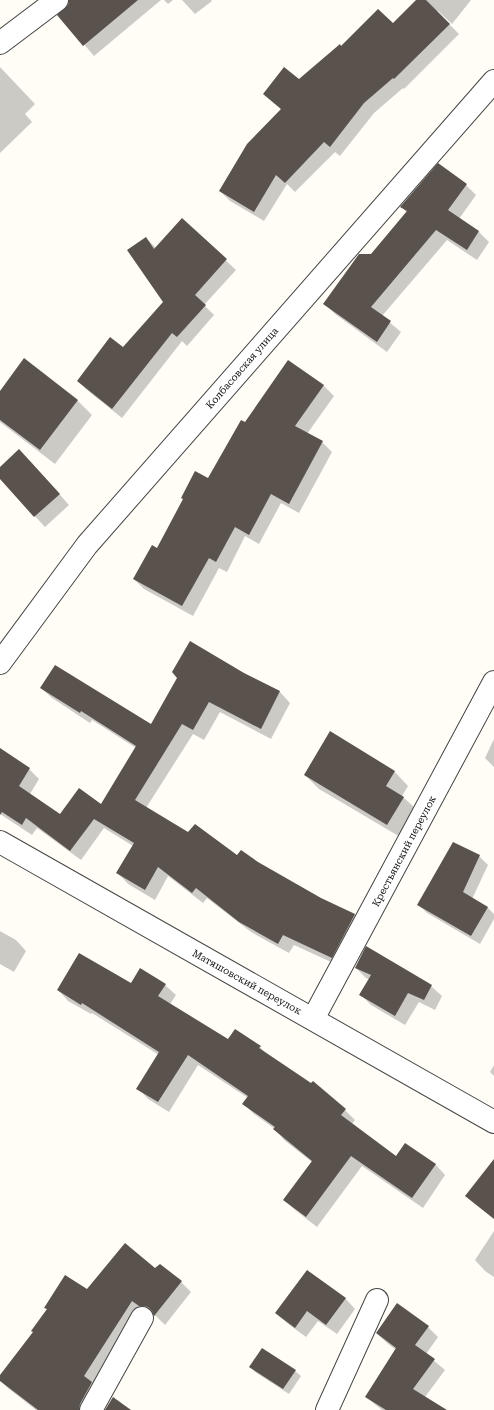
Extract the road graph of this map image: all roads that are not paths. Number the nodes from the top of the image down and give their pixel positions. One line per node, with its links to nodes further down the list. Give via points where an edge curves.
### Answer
1 (57, 0): 2 (street)
2 (0, 43)
3 (494, 81): 4 (street, Колбасовская улица, via 87,545)
4 (0, 663)
5 (494, 682): 7 (street, Крестьянский переулок)
6 (0, 842): 7 (street, Матяшовский переулок)
7 (313, 1019): 8 (street, Матяшовский переулок)
8 (494, 1122)
9 (376, 1300): 12 (street)
10 (142, 1318): 11 (street)
11 (91, 1410)
12 (327, 1410)

